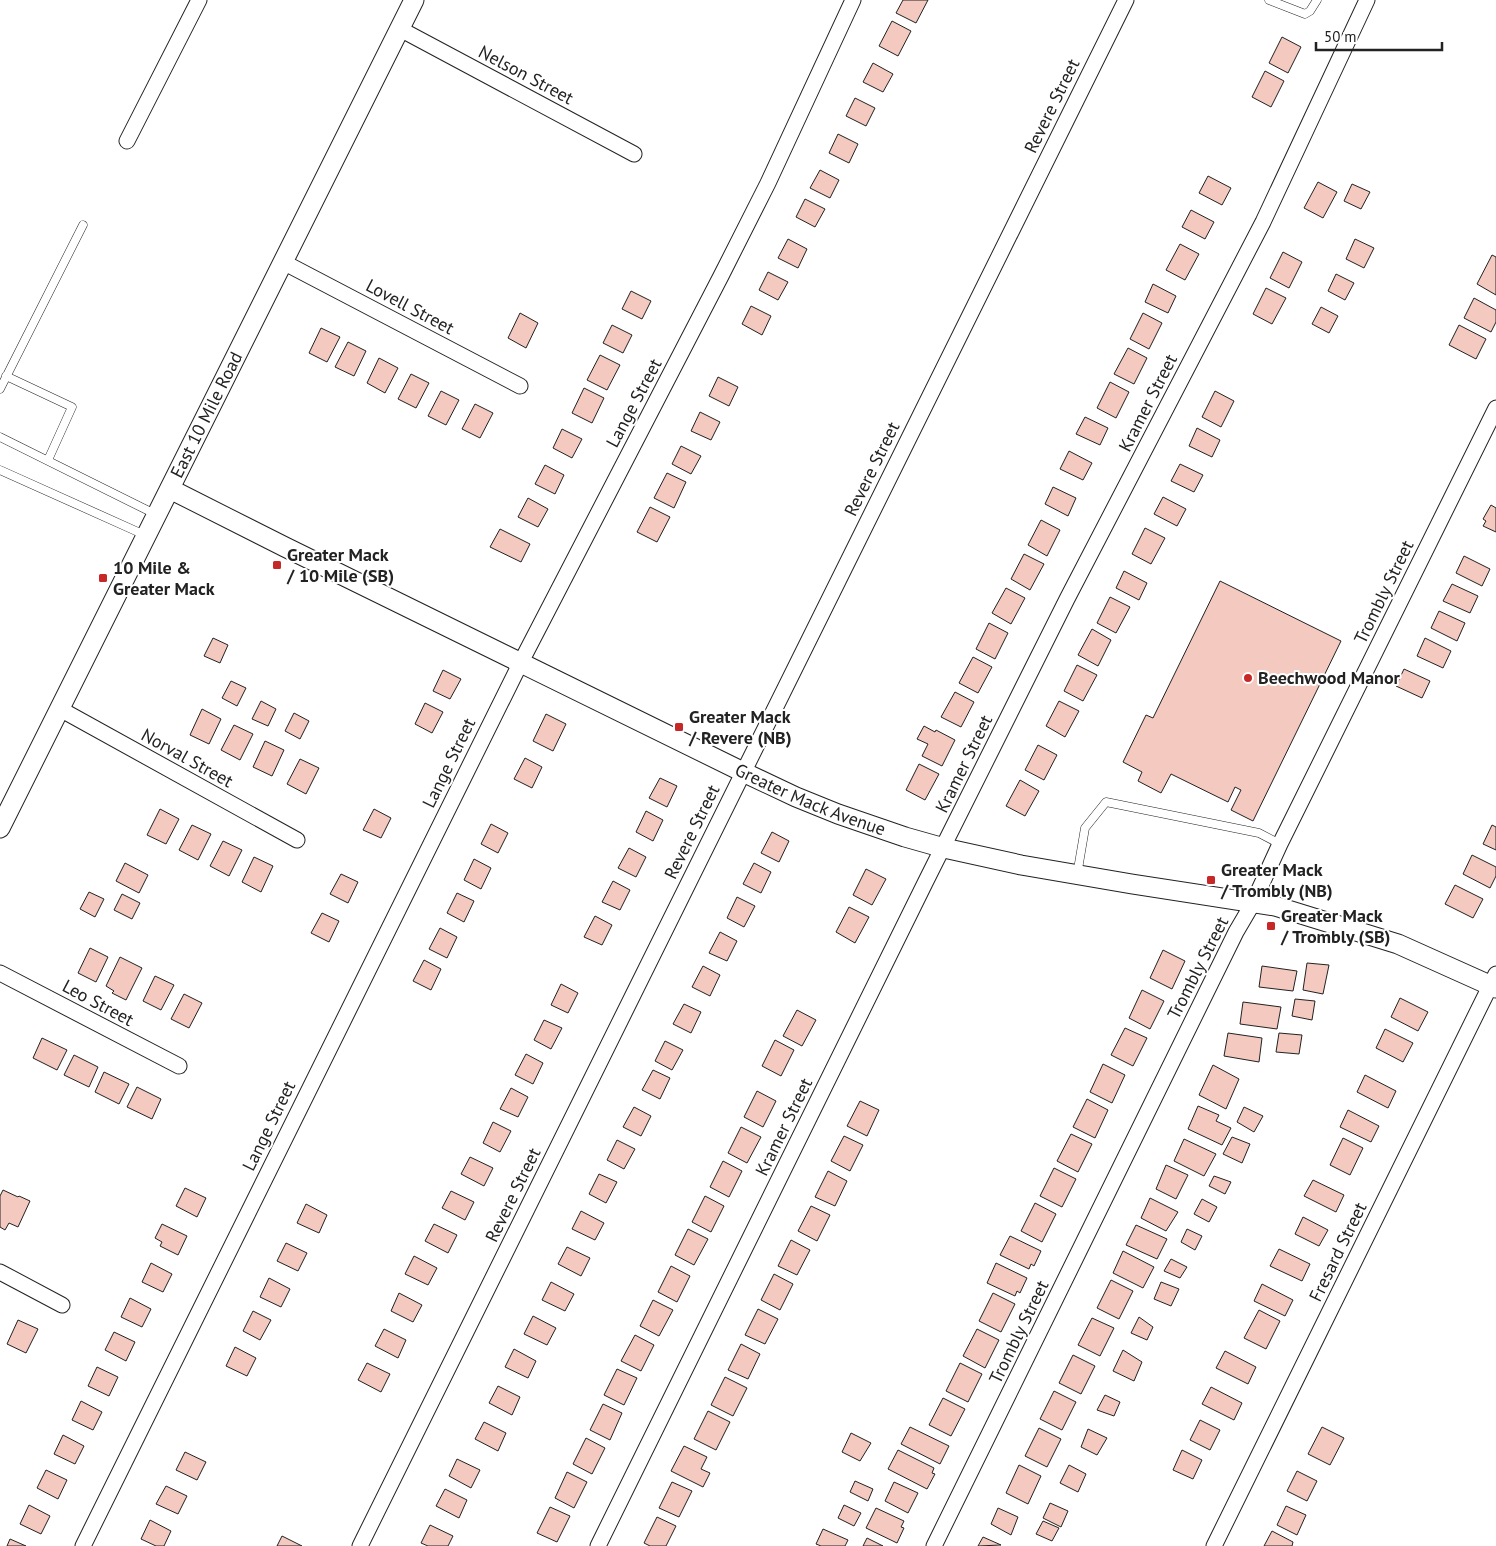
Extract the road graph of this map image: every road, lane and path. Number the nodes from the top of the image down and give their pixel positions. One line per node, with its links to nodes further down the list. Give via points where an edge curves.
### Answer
1 (199, 0): 9 (street)
2 (414, 0): 8 (street, East 10 Mile Road)
3 (854, 0): 23 (street, Lange Street, via 721,276)
4 (1126, 0): 25 (street, Revere Street)
5 (1269, 0): 6 (lane, via 1304,14 1310,11)
6 (1316, 0)
7 (1367, 0): 29 (street, Kramer Street, via 1263,222 1067,599)
8 (400, 28): 10 (street, Nelson Street); 12 (street, East 10 Mile Road)
9 (127, 141)
10 (634, 154)
11 (83, 225): 13 (lane)
12 (283, 262): 14 (street, Lovell Street); 20 (street, East 10 Mile Road)
13 (6, 376): 15 (lane); 18 (lane, via 72,407)
14 (520, 386)
15 (0, 389)
16 (1496, 408): 28 (street, Trombly Street)
17 (0, 437): 18 (lane)
18 (48, 460): 21 (lane)
19 (0, 470): 22 (lane)
20 (170, 489): 21 (street, East 10 Mile Road); 23 (street, Greater Mack Avenue)
21 (157, 515): 22 (street, East 10 Mile Road)
22 (146, 536): 24 (street, East 10 Mile Road)
23 (520, 662): 25 (street, Greater Mack Avenue); 37 (street, Lange Street)
24 (60, 709): 26 (street, East 10 Mile Road); 27 (street, Norval Street)
25 (743, 772): 29 (street, Greater Mack Avenue, via 838,814); 38 (street, Revere Street)
26 (0, 828)
27 (297, 840)
28 (1280, 844): 30 (lane, via 1259,833 1106,802 1085,828); 31 (street, Trombly Street)
29 (944, 848): 30 (street, Greater Mack Avenue); 39 (street, Kramer Street)
30 (1077, 875): 31 (street, Greater Mack Avenue)
31 (1252, 903): 33 (street, Greater Mack Avenue, via 1275,906 1398,944); 40 (street, Trombly Street)
32 (0, 973): 34 (street, Leo Street)
33 (1494, 982): 41 (street, Fresard Street)
34 (179, 1066)
35 (0, 1272): 36 (street)
36 (62, 1305)
37 (83, 1546)
38 (360, 1546)
39 (598, 1546)
40 (934, 1546)
41 (1214, 1546)

